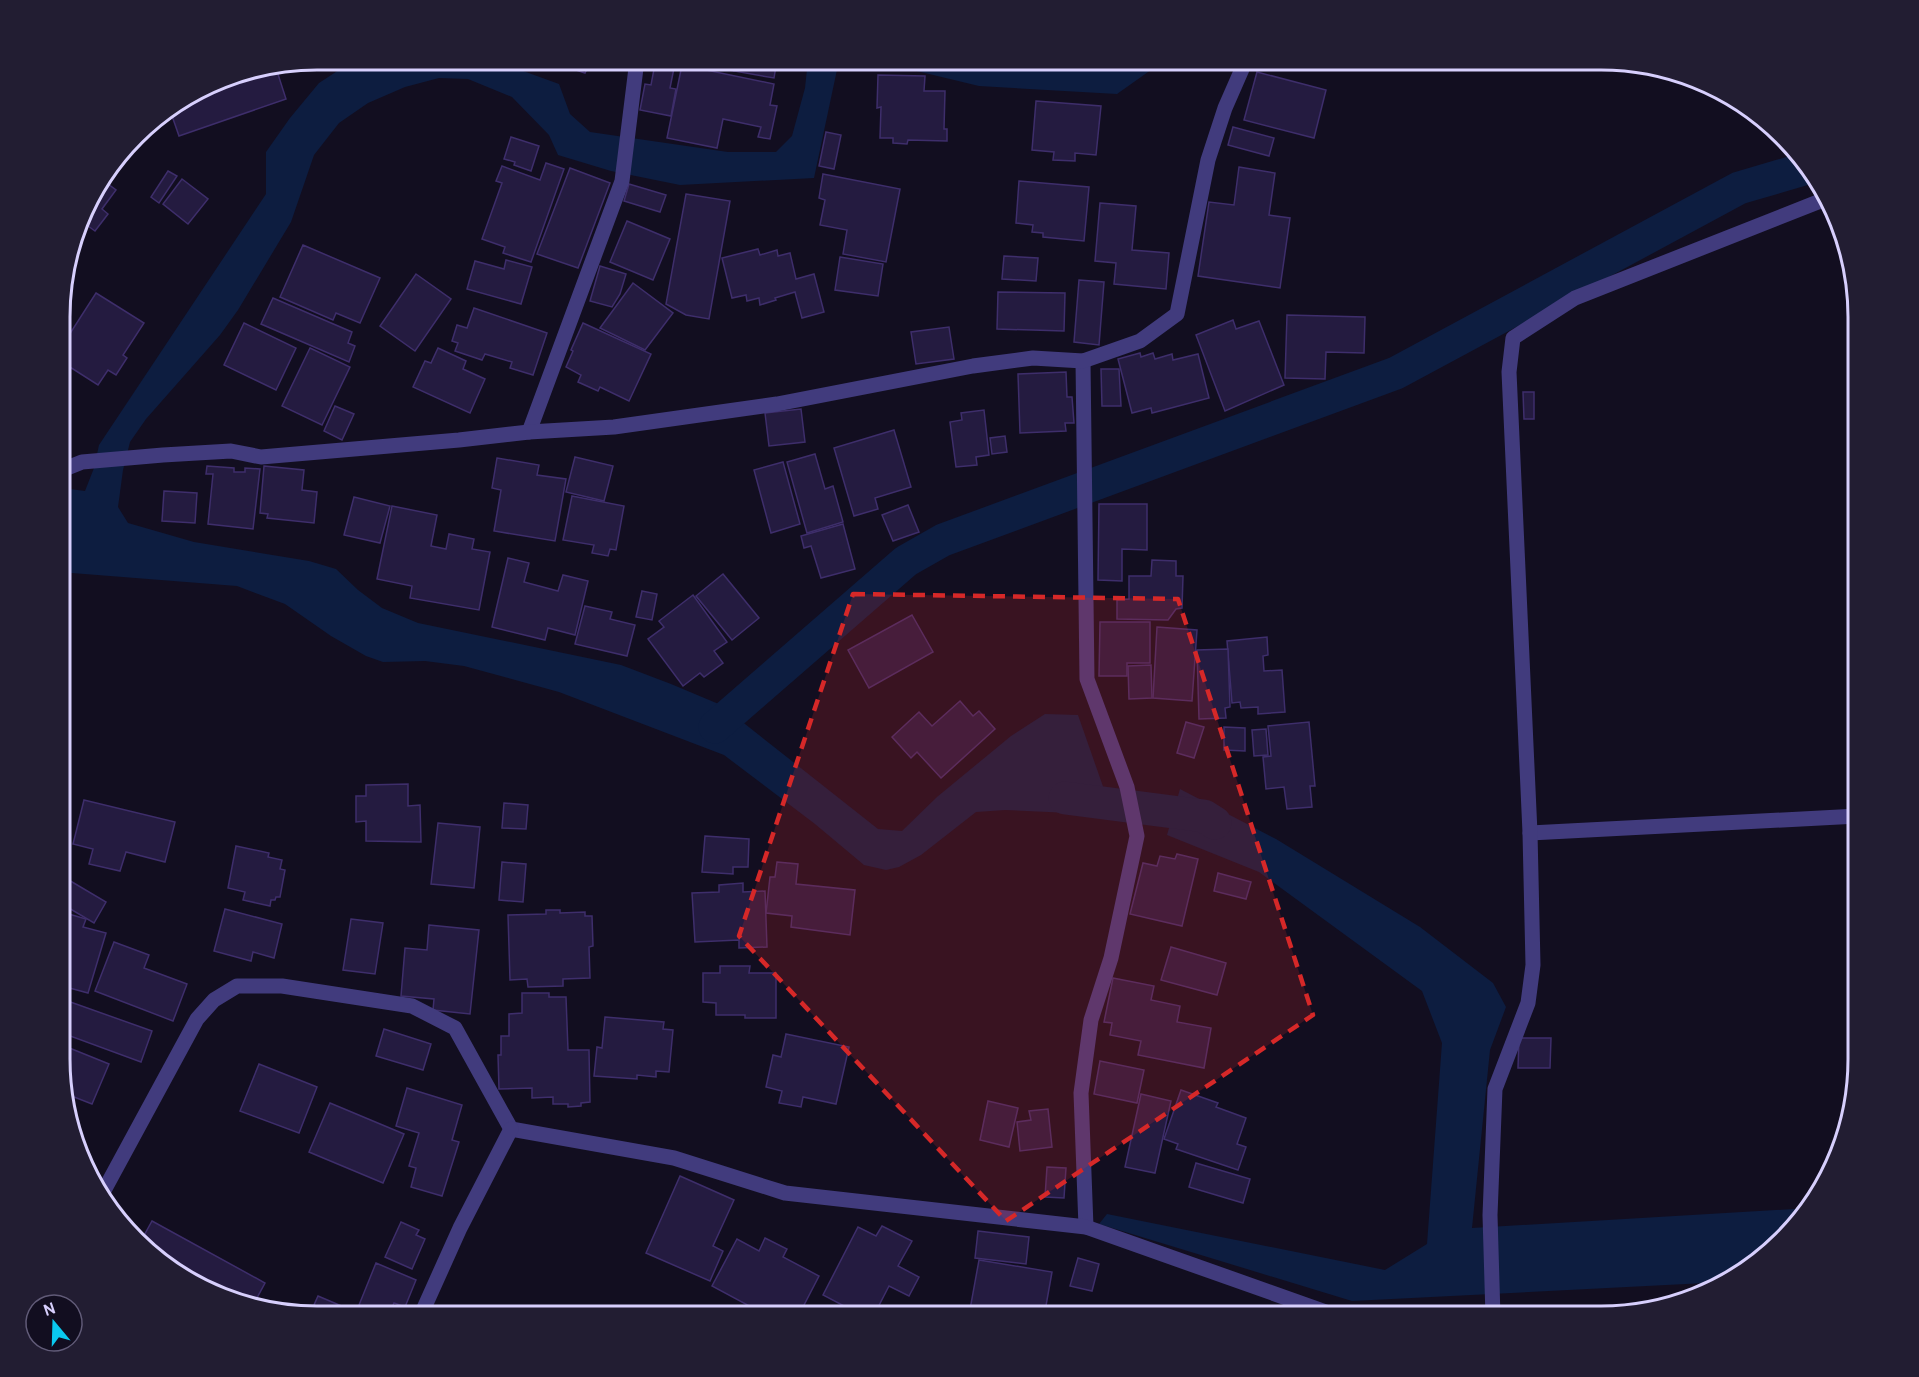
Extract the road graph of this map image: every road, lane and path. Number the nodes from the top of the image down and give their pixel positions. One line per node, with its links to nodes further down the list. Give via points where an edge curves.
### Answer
1 (637, 71): 5 (street, via 622,181)
2 (1241, 71): 4 (street, via 1208,160 1177,314 1140,341)
3 (1819, 201): 8 (street, via 1575,298 1513,338 1509,372)
4 (1083, 362): 5 (street, via 1032,358 756,407 614,427); 11 (street, via 1087,679 1127,787 1137,836 1111,958 1091,1020 1081,1093)
5 (529, 432): 6 (street, via 261,457 231,451 163,455 82,462)
6 (70, 467)
7 (1848, 817): 8 (street)
8 (1530, 833): 14 (street, via 1533,965 1528,1002 1495,1089 1490,1215)
9 (511, 1129): 10 (street, via 455,1028 412,1006 282,987 237,986 214,1000 197,1019); 11 (street, via 674,1158 784,1194); 12 (street)
10 (106, 1187)
11 (1086, 1227): 13 (street)
12 (425, 1306)
13 (1309, 1306)
14 (1493, 1306)

